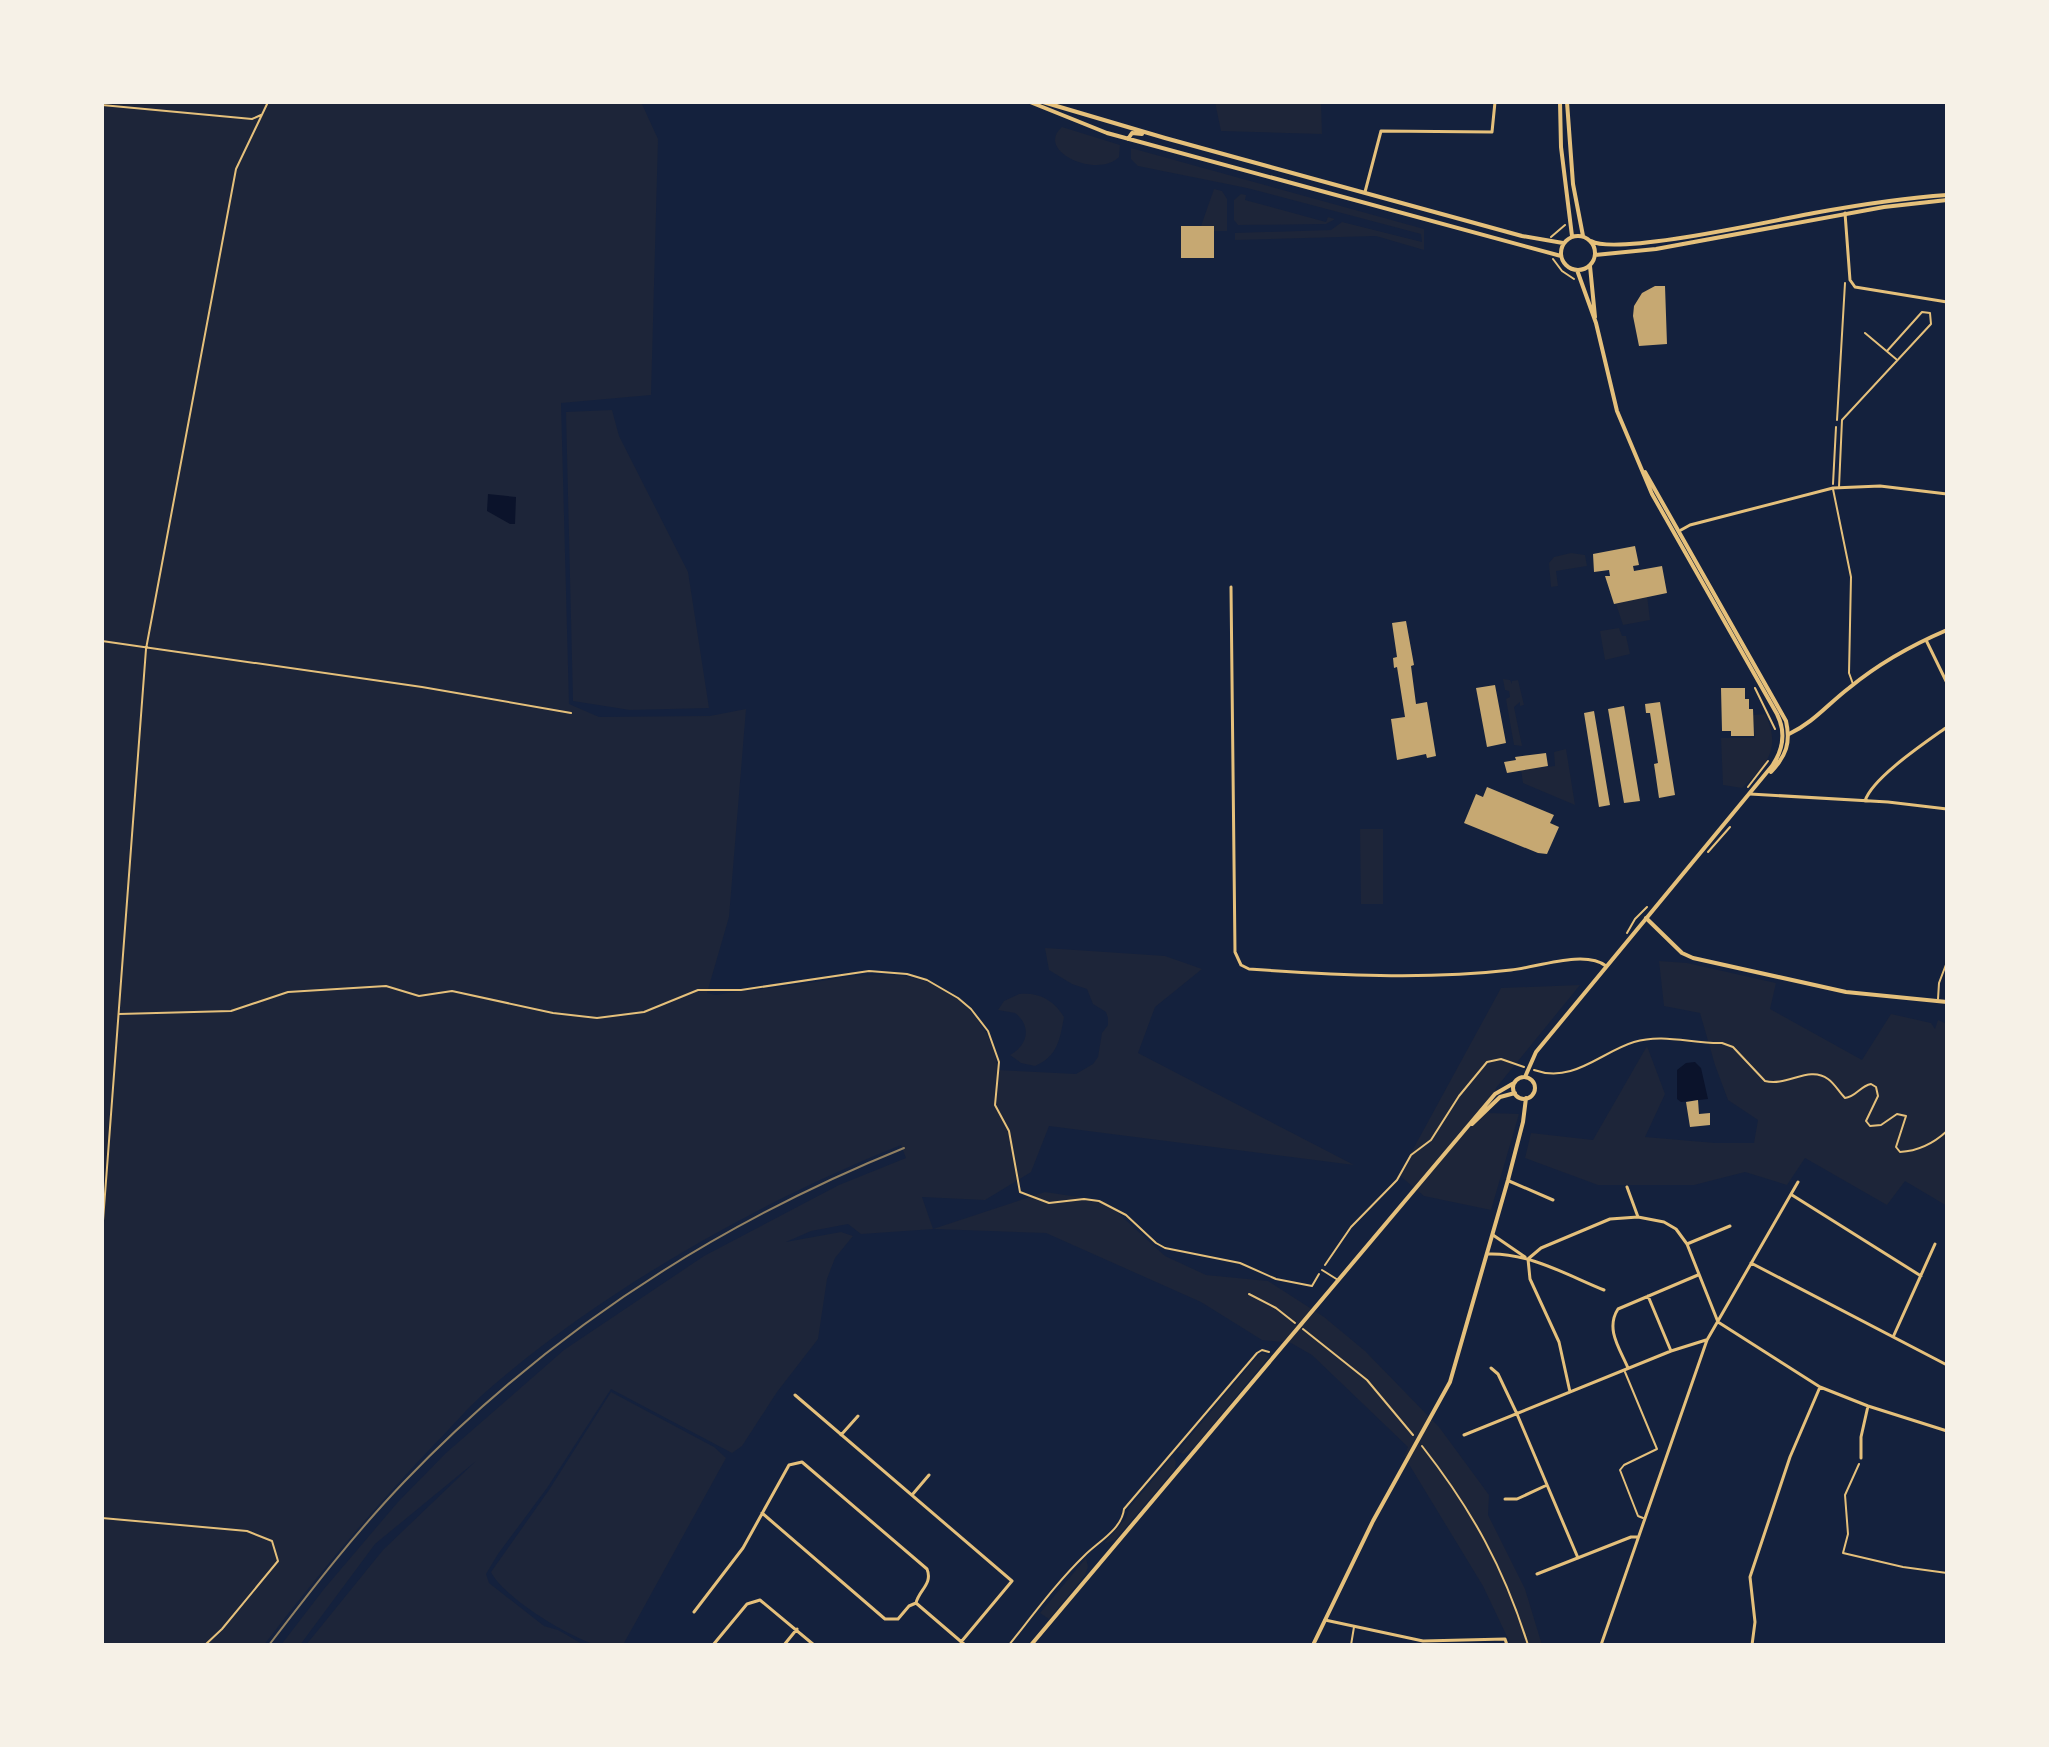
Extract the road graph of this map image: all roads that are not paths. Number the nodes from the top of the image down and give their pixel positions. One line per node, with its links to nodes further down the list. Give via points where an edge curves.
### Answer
1 (1030, 102): 7 (main road)
2 (1043, 102): 6 (main road)
3 (1495, 102): 10 (street, via 1492,132 1381,131)
4 (1560, 102): 14 (main road)
5 (1567, 102): 15 (main road)
6 (1165, 138): 7 (main road, via 1135,133); 8 (main road)
7 (1128, 139): 9 (main road)
8 (1327, 183): 9 (main road); 10 (main road)
9 (1325, 193): 12 (main road)
10 (1365, 193): 12 (main road); 17 (main road)
11 (1947, 198): 13 (main road); 16 (main road, via 1866,204 1655,241 1606,246)
12 (1363, 202): 19 (main road)
13 (1845, 213): 18 (main road, via 1656,249); 22 (street, via 1850,280 1855,287)
14 (1572, 236): 15 (main road); 17 (main road)
15 (1583, 236): 16 (main road)
16 (1591, 241): 18 (main road)
17 (1563, 243): 19 (main road)
18 (1595, 255): 20 (main road)
19 (1561, 256): 21 (main road)
20 (1590, 265): 21 (main road); 23 (main road)
21 (1577, 270): 23 (main road)
22 (1947, 302)
23 (1596, 323): 27 (main road, via 1617,411)
24 (1865, 333): 25 (street)
25 (1887, 351): 26 (street); 26 (street, via 1922,312 1930,313 1931,324)
26 (1897, 360): 29 (street, via 1842,420)
27 (1639, 463): 31 (main road); 37 (main road)
28 (1833, 488): 29 (street); 31 (street); 36 (street, via 1851,577)
29 (1839, 488): 30 (street, via 1880,486)
30 (1947, 494)
31 (1681, 530): 39 (main road)
32 (1231, 587): 47 (street, via 1235,952 1241,965 1332,975 1504,971 1543,962 1600,961)
33 (1947, 630): 34 (main road)
34 (1926, 640): 35 (street); 36 (main road)
35 (1947, 683)
36 (1853, 685): 39 (main road, via 1812,722)
37 (1783, 727): 39 (main road); 40 (main road)
38 (1947, 727): 43 (street, via 1880,780)
39 (1789, 734): 40 (main road); 41 (main road, via 1781,760)
40 (1783, 742): 41 (main road)
41 (1760, 782): 42 (main road)
42 (1749, 791): 43 (street); 45 (main road)
43 (1865, 801): 44 (street)
44 (1947, 809)
45 (1646, 918): 47 (main road); 48 (main road, via 1693,958 1846,992)
46 (1947, 962): 48 (street)
47 (1606, 966): 50 (main road, via 1536,1052)
48 (1938, 1001): 49 (main road)
49 (1947, 1002)
50 (1525, 1077): 51 (main road); 53 (main road, via 1534,1085)
51 (1514, 1083): 52 (main road); 54 (main road, via 1495,1094)
52 (1515, 1093): 53 (main road); 54 (main road, via 1504,1094)
53 (1526, 1098): 55 (main road)
54 (1470, 1125): 71 (main road)
55 (1508, 1180): 59 (street); 62 (main road)
56 (1798, 1182): 58 (street)
57 (1627, 1187): 60 (street)
58 (1791, 1195): 67 (street); 70 (street)
59 (1553, 1200)
60 (1638, 1217): 63 (street, via 1670,1225); 66 (street, via 1610,1219 1541,1248)
61 (1730, 1226): 63 (street)
62 (1493, 1235): 65 (main road); 66 (street)
63 (1687, 1244): 69 (street)
64 (1935, 1244): 70 (street)
65 (1487, 1254): 66 (street); 102 (main road, via 1450,1382)
66 (1528, 1259): 72 (street); 82 (street, via 1530,1279 1559,1342)
67 (1751, 1263): 74 (street); 75 (street)
68 (1322, 1270): 71 (street)
69 (1698, 1275): 73 (street); 74 (street)
70 (1921, 1276): 75 (street)
71 (1339, 1280): 110 (main road)
72 (1604, 1290)
73 (1648, 1296): 77 (street); 80 (street, via 1614,1315 1612,1333)
74 (1718, 1322): 76 (street); 81 (street)
75 (1894, 1336): 78 (street)
76 (1707, 1340): 77 (street); 96 (street)
77 (1671, 1351): 80 (street)
78 (1947, 1365)
79 (1491, 1368): 85 (street)
80 (1626, 1369): 82 (street); 96 (street, via 1657,1449 1620,1470 1638,1516)
81 (1820, 1387): 84 (street); 115 (street, via 1750,1577)
82 (1570, 1392): 85 (street)
83 (795, 1395): 88 (street)
84 (1868, 1406): 87 (street); 90 (street)
85 (1517, 1414): 89 (street); 92 (street)
86 (858, 1416): 88 (street)
87 (1947, 1431)
88 (841, 1435): 93 (street)
89 (1464, 1435)
90 (1861, 1458)
91 (929, 1475): 93 (street)
92 (1547, 1485): 94 (street); 98 (street)
93 (912, 1495): 105 (street, via 1012,1581)
94 (1505, 1499)
95 (762, 1513): 100 (street, via 885,1619 898,1619); 100 (street, via 789,1465 802,1462 927,1569 928,1583); 101 (street, via 743,1548)
96 (1645, 1519): 97 (street)
97 (1638, 1537): 98 (street); 114 (street)
98 (1578, 1558): 99 (street)
99 (1537, 1574)
100 (916, 1603): 105 (street)
101 (694, 1612)
102 (1325, 1620): 103 (street); 111 (main road)
103 (1355, 1626): 106 (street); 112 (street)
104 (797, 1629): 107 (street, via 766,1603 754,1601); 108 (street); 109 (street)
105 (963, 1643)
106 (1436, 1643): 113 (street, via 1505,1639)
107 (713, 1645)
108 (784, 1645)
109 (814, 1645)
110 (1031, 1645)
111 (1313, 1645)
112 (1351, 1645)
113 (1507, 1645)
114 (1601, 1645)
115 (1752, 1645)

